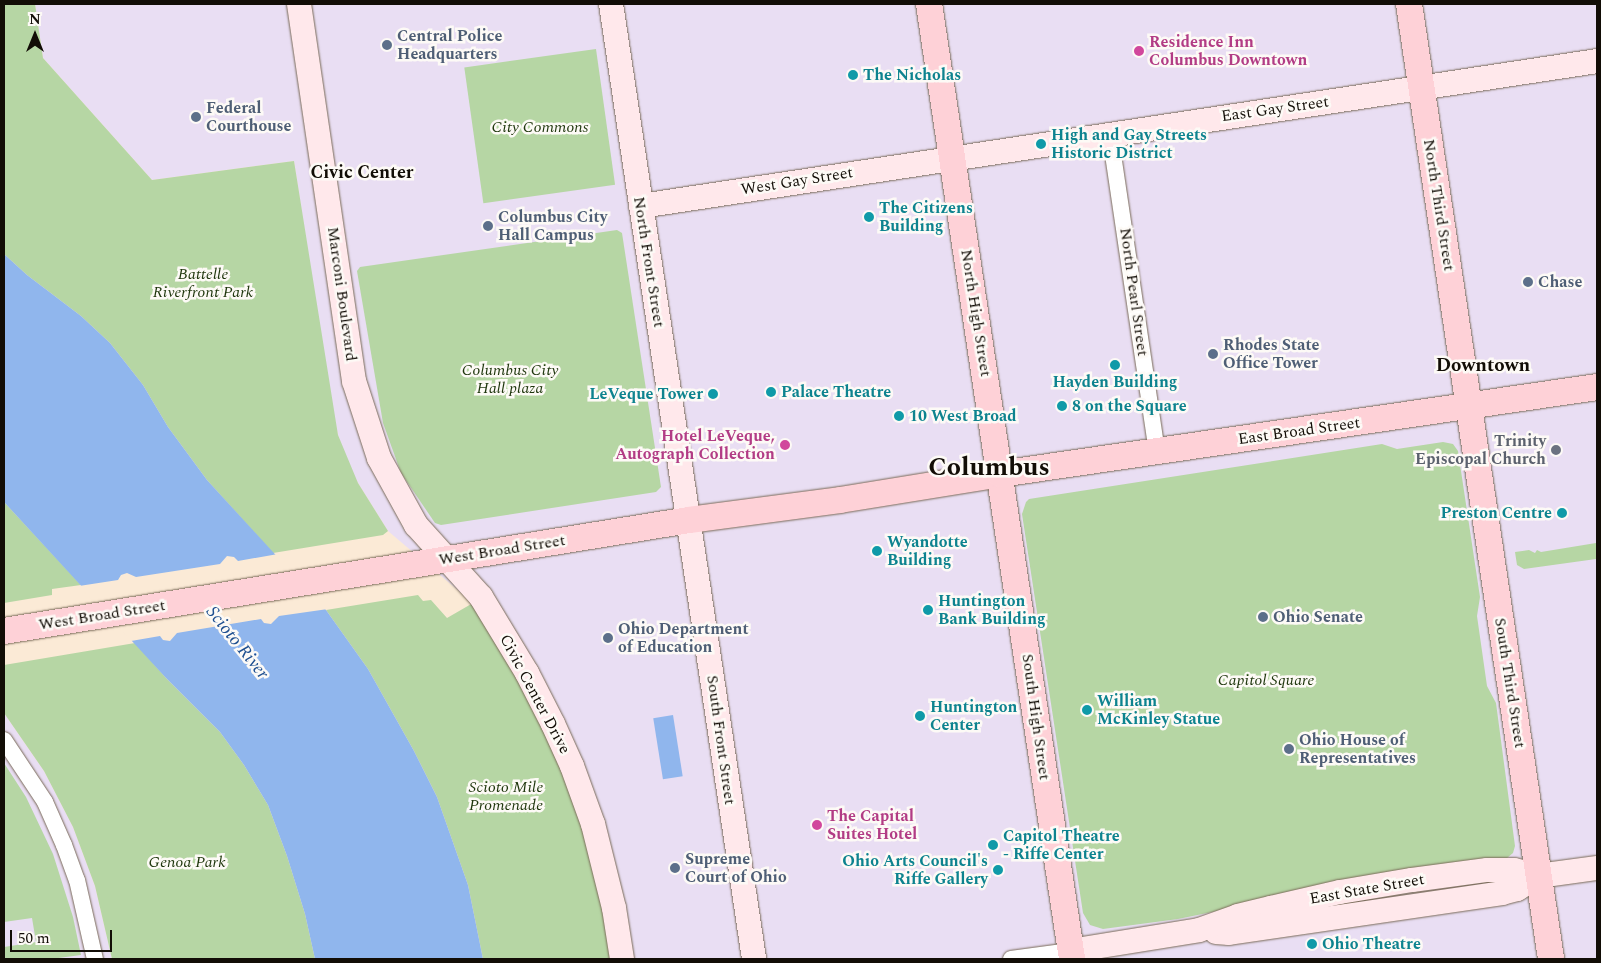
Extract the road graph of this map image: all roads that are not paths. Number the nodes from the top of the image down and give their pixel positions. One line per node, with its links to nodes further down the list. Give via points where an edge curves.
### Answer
1 (299, 4): 15 (street, Marconi Boulevard, via 354,382 384,471 416,525)
2 (611, 4): 9 (street, North Front Street)
3 (930, 4): 8 (main road, North High Street)
4 (1409, 4): 6 (main road, North Third Street)
5 (1597, 61): 6 (street, East Gay Street)
6 (1421, 87): 7 (street, East Gay Street); 11 (main road, North Third Street)
7 (1110, 134): 8 (street, East Gay Street); 12 (street, North Pearl Street)
8 (952, 157): 9 (street, West Gay Street); 13 (main road, North High Street)
9 (641, 206): 14 (street, North Front Street)
10 (1597, 387): 11 (main road, East Broad Street)
11 (1468, 407): 12 (main road, East Broad Street); 19 (main road, South Third Street)
12 (1158, 451): 13 (main road, East Broad Street)
13 (1000, 474): 14 (main road, West Broad Street); 20 (main road, South High Street)
14 (689, 520): 15 (main road, West Broad Street); 23 (street, South Front Street)
15 (448, 559): 16 (main road, West Broad Street); 22 (street, Civic Center Drive, via 480,597 522,666 572,766 604,864)
16 (4, 631)
17 (4, 740): 21 (street, via 45,802 64,845 77,880)
18 (1597, 868): 19 (street, East State Street)
19 (1538, 876): 20 (street, East State Street, via 1514,870 1487,870 1340,892 1254,912 1199,930); 25 (main road, South Third Street)
20 (1071, 955): 24 (street)
21 (95, 959)
22 (622, 959)
23 (754, 959)
24 (1011, 959)
25 (1551, 959)

